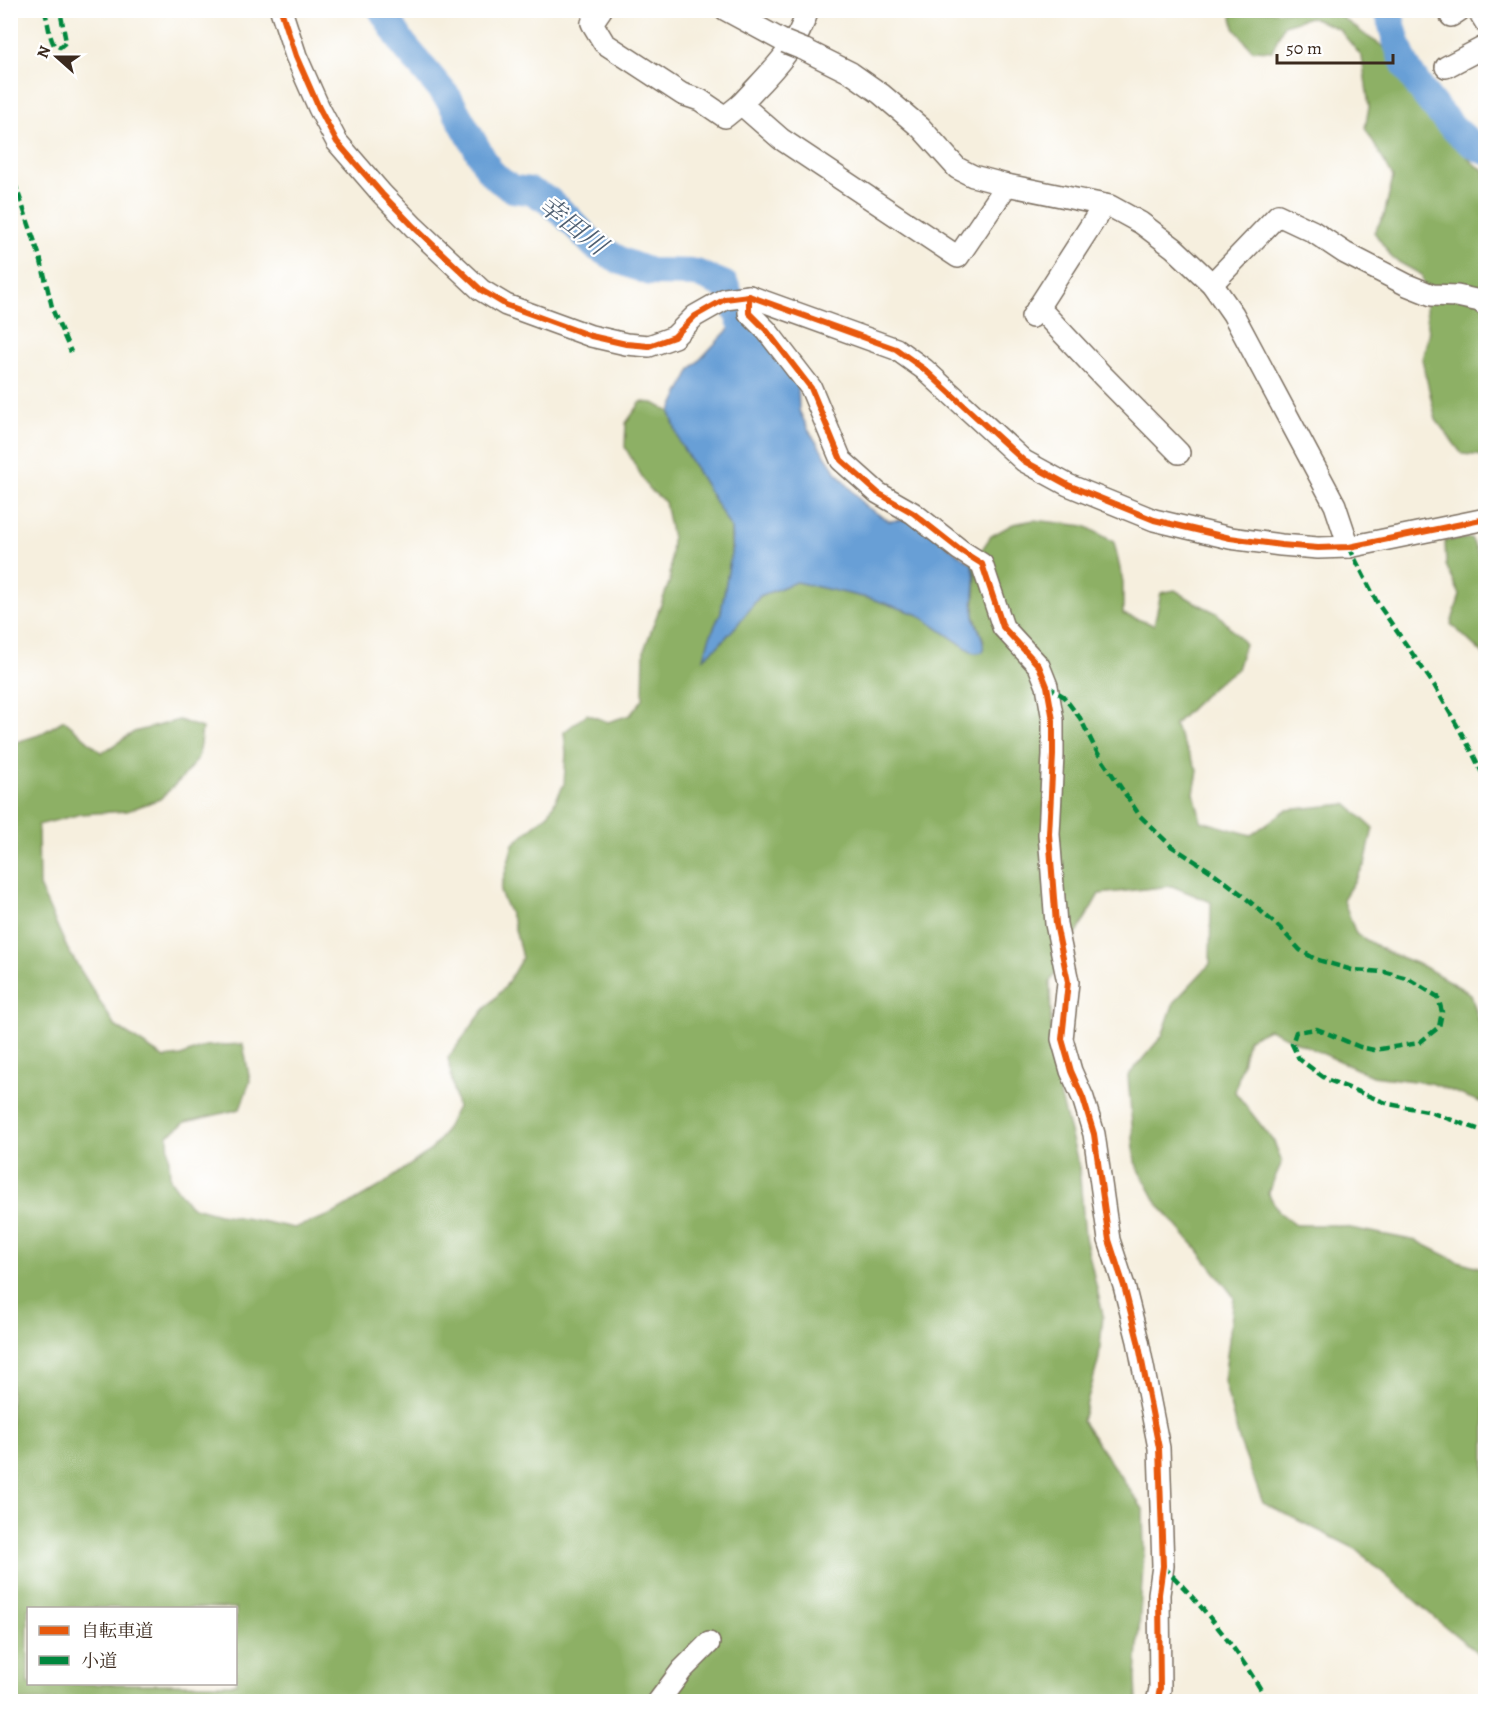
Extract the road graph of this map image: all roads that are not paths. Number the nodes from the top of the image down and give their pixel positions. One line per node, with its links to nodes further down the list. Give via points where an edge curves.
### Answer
1 (281, 10): 13 (street, via 296,56 337,142 414,227 481,290 506,305 591,336 649,346 674,337 695,316 725,299)
2 (601, 10): 9 (street, via 592,23 604,43 725,117)
3 (726, 10): 10 (street, bridge, via 851,73 921,128 957,168)
4 (808, 10): 9 (street, via 785,57)
5 (1478, 10): 6 (street)
6 (1485, 23)
7 (1485, 46): 8 (street)
8 (1446, 67)
9 (741, 104): 10 (street, via 781,139 958,257)
10 (1007, 185): 11 (street)
11 (1104, 205): 12 (street, via 1141,223); 15 (street, via 1035,312)
12 (1212, 284): 14 (street, via 1278,215 1407,285 1432,295 1480,301); 17 (street, via 1233,314 1335,505)
13 (749, 296): 17 (street, via 896,349 924,369 1024,461 1110,503 1154,520 1230,538 1290,546); 20 (street, via 749,312 811,388 841,460 878,493 913,513 982,564 1003,627 1040,666 1047,686 1053,720 1049,834 1056,924 1068,982 1062,1039 1094,1134 1109,1240 1138,1341 1159,1448 1163,1566)
14 (1485, 306)
15 (1179, 453)
16 (1485, 519): 17 (street)
17 (1349, 547)
18 (709, 1643): 19 (street)
19 (658, 1701)
20 (1157, 1701)

